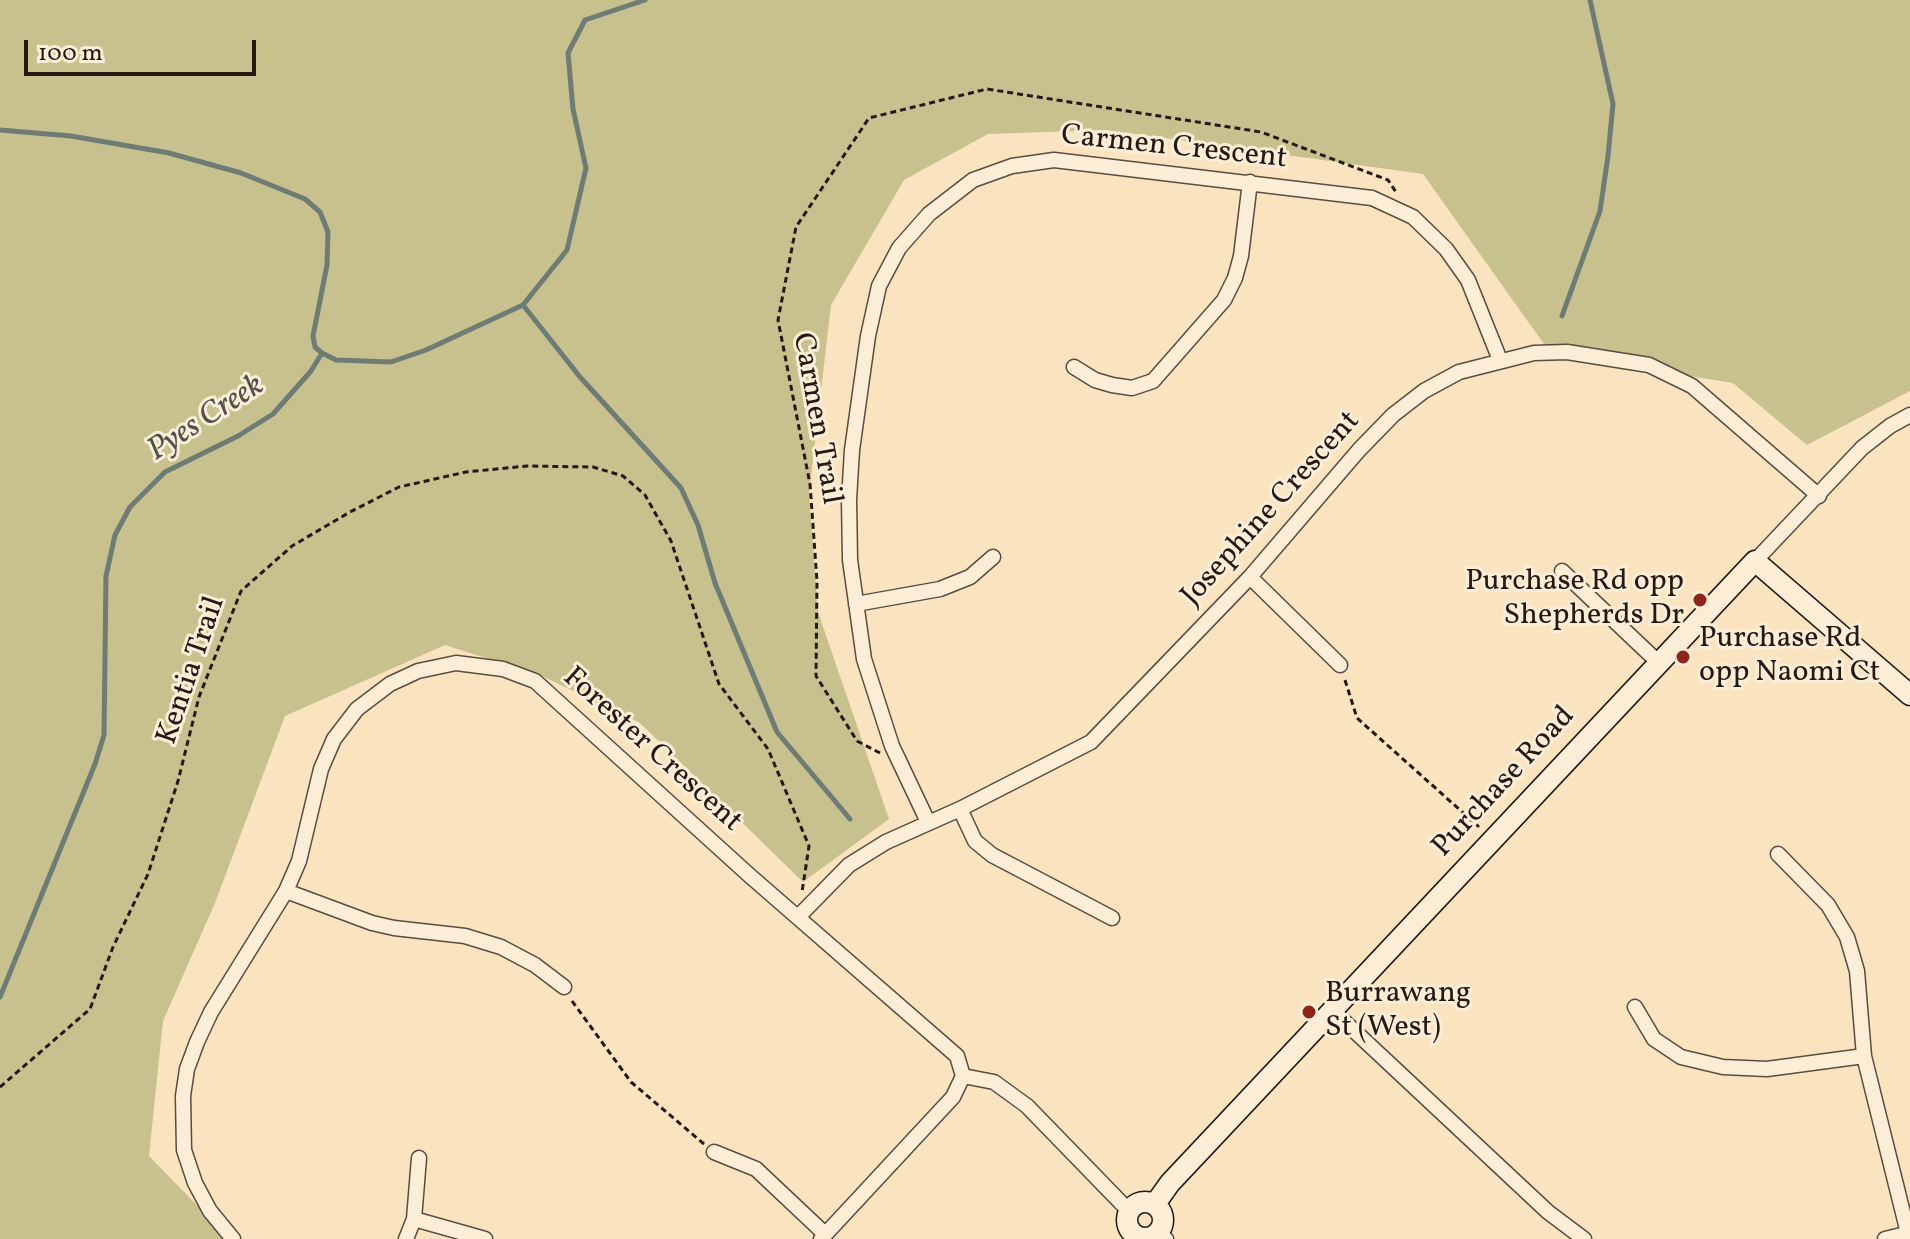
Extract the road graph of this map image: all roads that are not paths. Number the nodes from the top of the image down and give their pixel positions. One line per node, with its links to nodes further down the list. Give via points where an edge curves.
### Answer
1 (1250, 182): 2 (street, Carmen Crescent, via 1372,198 1413,217 1468,280); 3 (street, via 1235,278 1224,300 1153,381 1132,388 1112,385); 10 (street, Carmen Crescent, via 1054,160 1012,166 973,180 929,214 899,248 879,286 868,336 849,500)
2 (1500, 360): 5 (street, Josephine Crescent, via 1567,352 1649,365 1692,386); 9 (street, Josephine Crescent, via 1459,372 1393,415)
3 (1074, 367)
4 (1910, 415): 5 (street, Purchase Road, via 1862,448)
5 (1819, 496): 7 (street, Purchase Road)
6 (993, 557): 10 (street, via 970,577 940,589)
7 (1755, 561): 11 (main road, Purchase Road); 13 (main road)
8 (1562, 571): 11 (street)
9 (1250, 577): 12 (street); 14 (street, Josephine Crescent, via 1091,742)
10 (856, 604): 15 (street, Carmen Crescent, via 864,659 892,746)
11 (1660, 664): 22 (main road, Purchase Road)
12 (1340, 665)
13 (1910, 695)
14 (960, 809): 15 (street, Josephine Crescent); 19 (street, via 975,841 992,855)
15 (928, 822): 18 (street, Josephine Crescent, via 849,865)
16 (1778, 854): 23 (street, via 1828,905 1847,937 1857,971)
17 (286, 891): 18 (street, Forester Crescent, via 334,739 357,709 390,684 456,663 503,669 535,681); 20 (street, via 372,923 465,936 501,947); 34 (street, Forester Crescent, via 211,1012 187,1069 184,1150 210,1211)
18 (798, 917): 24 (street, Forester Crescent, via 946,1045 957,1056)
19 (1112, 918)
20 (564, 987)
21 (1635, 1007): 23 (street, via 1654,1039 1681,1057 1723,1067 1767,1069)
22 (1332, 1010): 27 (main road, Purchase Road); 37 (street, via 1548,1212)
23 (1864, 1056): 30 (street)
24 (963, 1076): 28 (street, via 994,1082 1027,1106); 33 (street, via 953,1097)
25 (714, 1152): 33 (street, via 756,1169)
26 (419, 1158): 29 (street)
27 (1155, 1204): 28 (main road, via 1143,1202); 32 (main road, via 1163,1218)
28 (1129, 1211): 31 (main road)
29 (414, 1219): 35 (street); 36 (street)
30 (1909, 1233): 38 (street)
31 (1127, 1235): 32 (main road)
32 (1162, 1236)
33 (823, 1237)
34 (233, 1239)
35 (406, 1239)
36 (485, 1239)
37 (1584, 1239)
38 (1885, 1239)

